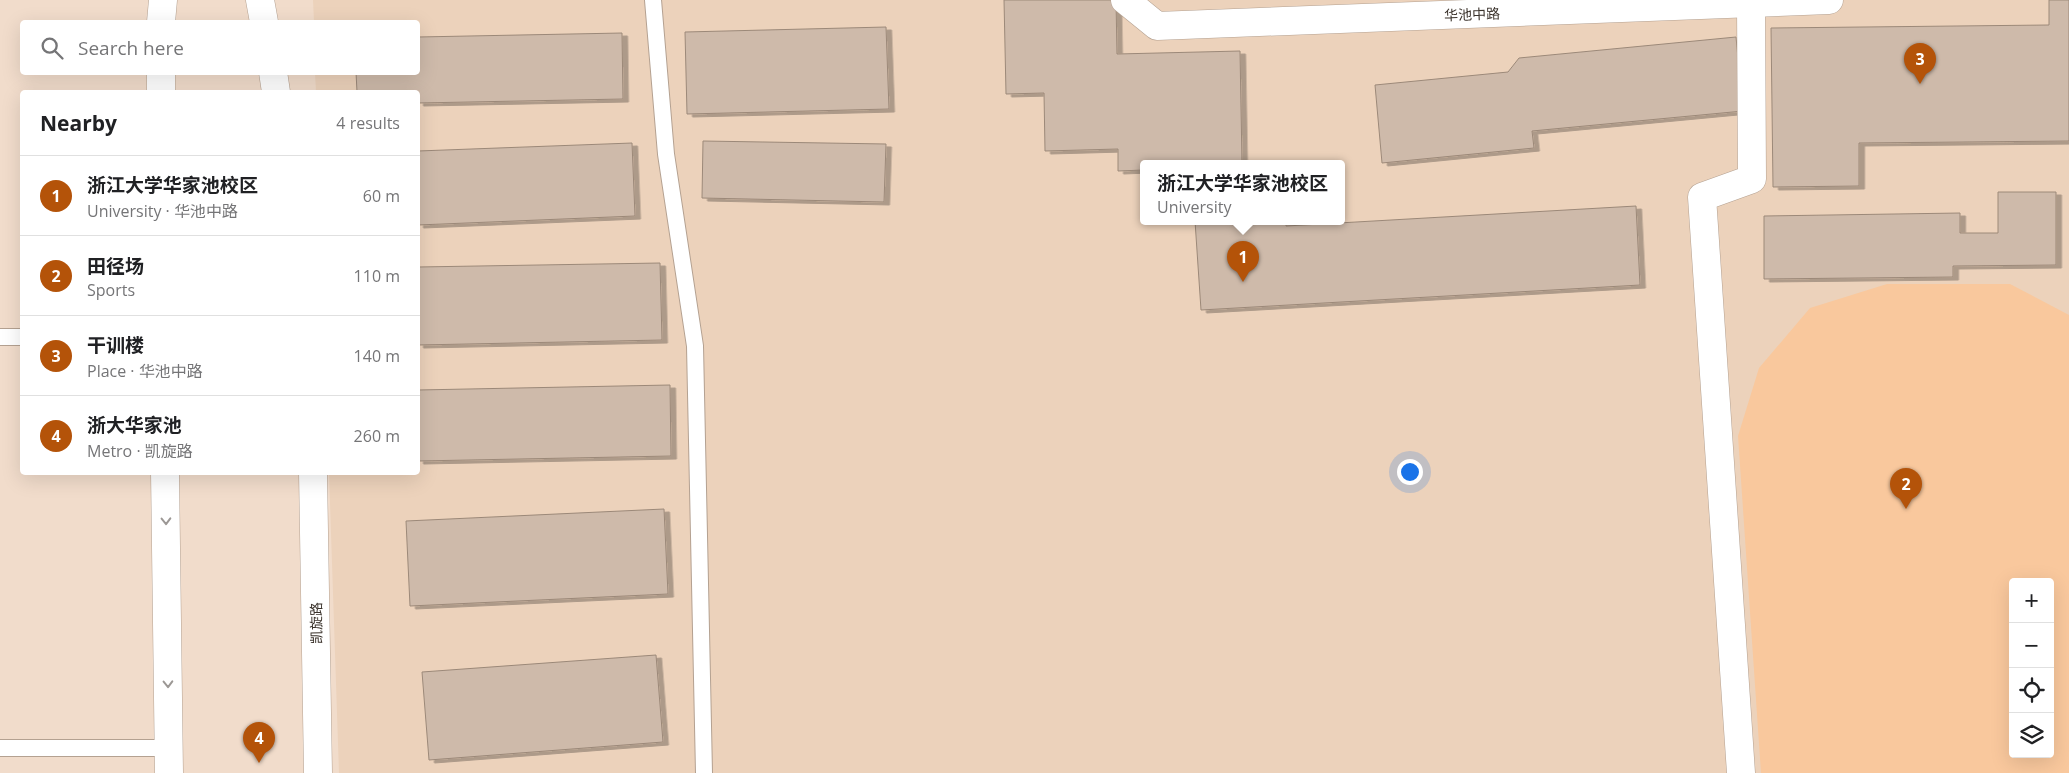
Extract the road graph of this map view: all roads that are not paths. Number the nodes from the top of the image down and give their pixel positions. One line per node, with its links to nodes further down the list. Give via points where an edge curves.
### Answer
1 (163, 0): 7 (street)
2 (260, 0): 8 (street)
3 (653, 0): 20 (lane, via 666,154 695,346)
4 (1126, 0): 6 (street, 华池中路, via 1157,26)
5 (1828, 0): 6 (street, 华池中路)
6 (1751, 3): 21 (street, via 1752,179 1702,197)
7 (161, 20)
8 (264, 20)
9 (160, 75): 11 (street)
10 (273, 75): 12 (street)
11 (161, 90)
12 (276, 90)
13 (0, 336): 14 (lane)
14 (20, 337)
15 (165, 475): 18 (street, one-way to 18)
16 (313, 475): 19 (street, 凯旋路)
17 (0, 748): 18 (lane)
18 (169, 760)
19 (318, 773)
20 (704, 773)
21 (1741, 773)

